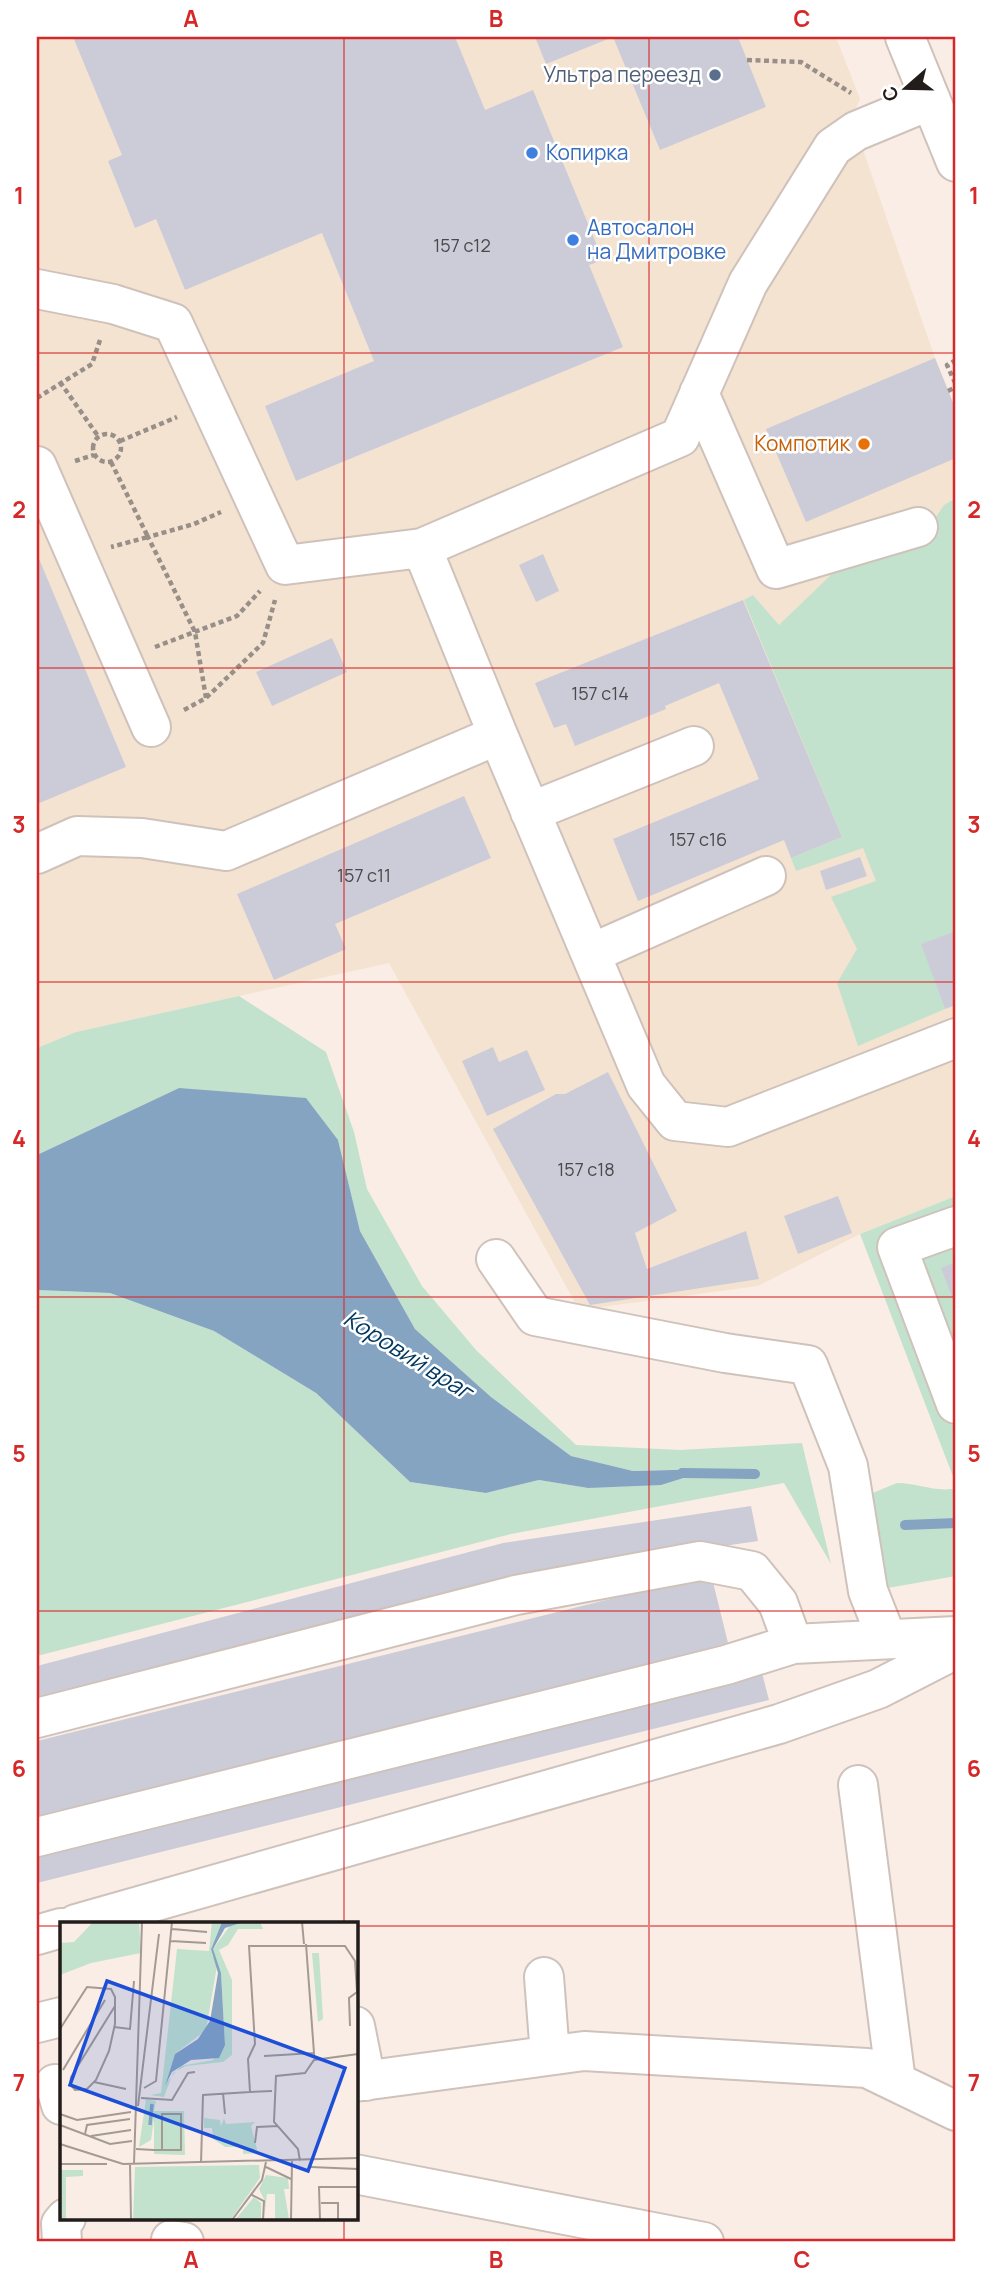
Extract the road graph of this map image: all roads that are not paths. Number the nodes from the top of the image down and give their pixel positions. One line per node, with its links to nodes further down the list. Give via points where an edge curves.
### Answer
1 (905, 37): 2 (street)
2 (931, 100): 3 (street); 5 (street, via 858,115 833,146 748,283)
3 (956, 162)
4 (37, 289): 8 (street, via 113,304 173,323 285,565)
5 (699, 393): 7 (street, via 776,569); 8 (street, via 680,437)
6 (37, 466): 9 (street)
7 (918, 527)
8 (422, 548): 10 (street)
9 (151, 727)
10 (498, 735): 12 (street); 13 (street, via 226,851 142,838 77,836)
11 (694, 746): 12 (street)
12 (530, 812): 15 (street)
13 (37, 854)
14 (766, 877): 15 (street)
15 (592, 953): 16 (street, via 646,1085 675,1121 728,1128)
16 (956, 1038)
17 (956, 1226): 19 (street, via 897,1247)
18 (496, 1259): 21 (street, via 535,1316 808,1366 848,1466 868,1591)
19 (956, 1404)
20 (956, 1636): 21 (street)
21 (887, 1639): 22 (street)
22 (793, 1644): 24 (street, via 778,1603 752,1571 700,1561 516,1595); 26 (street, via 726,1665)
23 (956, 1649): 27 (street, via 878,1689 779,1724)
24 (37, 1718)
25 (858, 1785): 34 (street)
26 (37, 1837)
27 (83, 1922)
28 (60, 1928): 29 (street)
29 (37, 1935)
30 (544, 1977): 32 (street)
31 (357, 2045): 33 (street)
32 (550, 2055): 33 (street); 34 (street, via 584,2051 867,2068)
33 (361, 2082)
34 (895, 2082): 35 (street)
35 (956, 2111)
36 (357, 2174): 39 (street)
37 (64, 2220): 38 (street)
38 (62, 2242)
39 (704, 2242)

